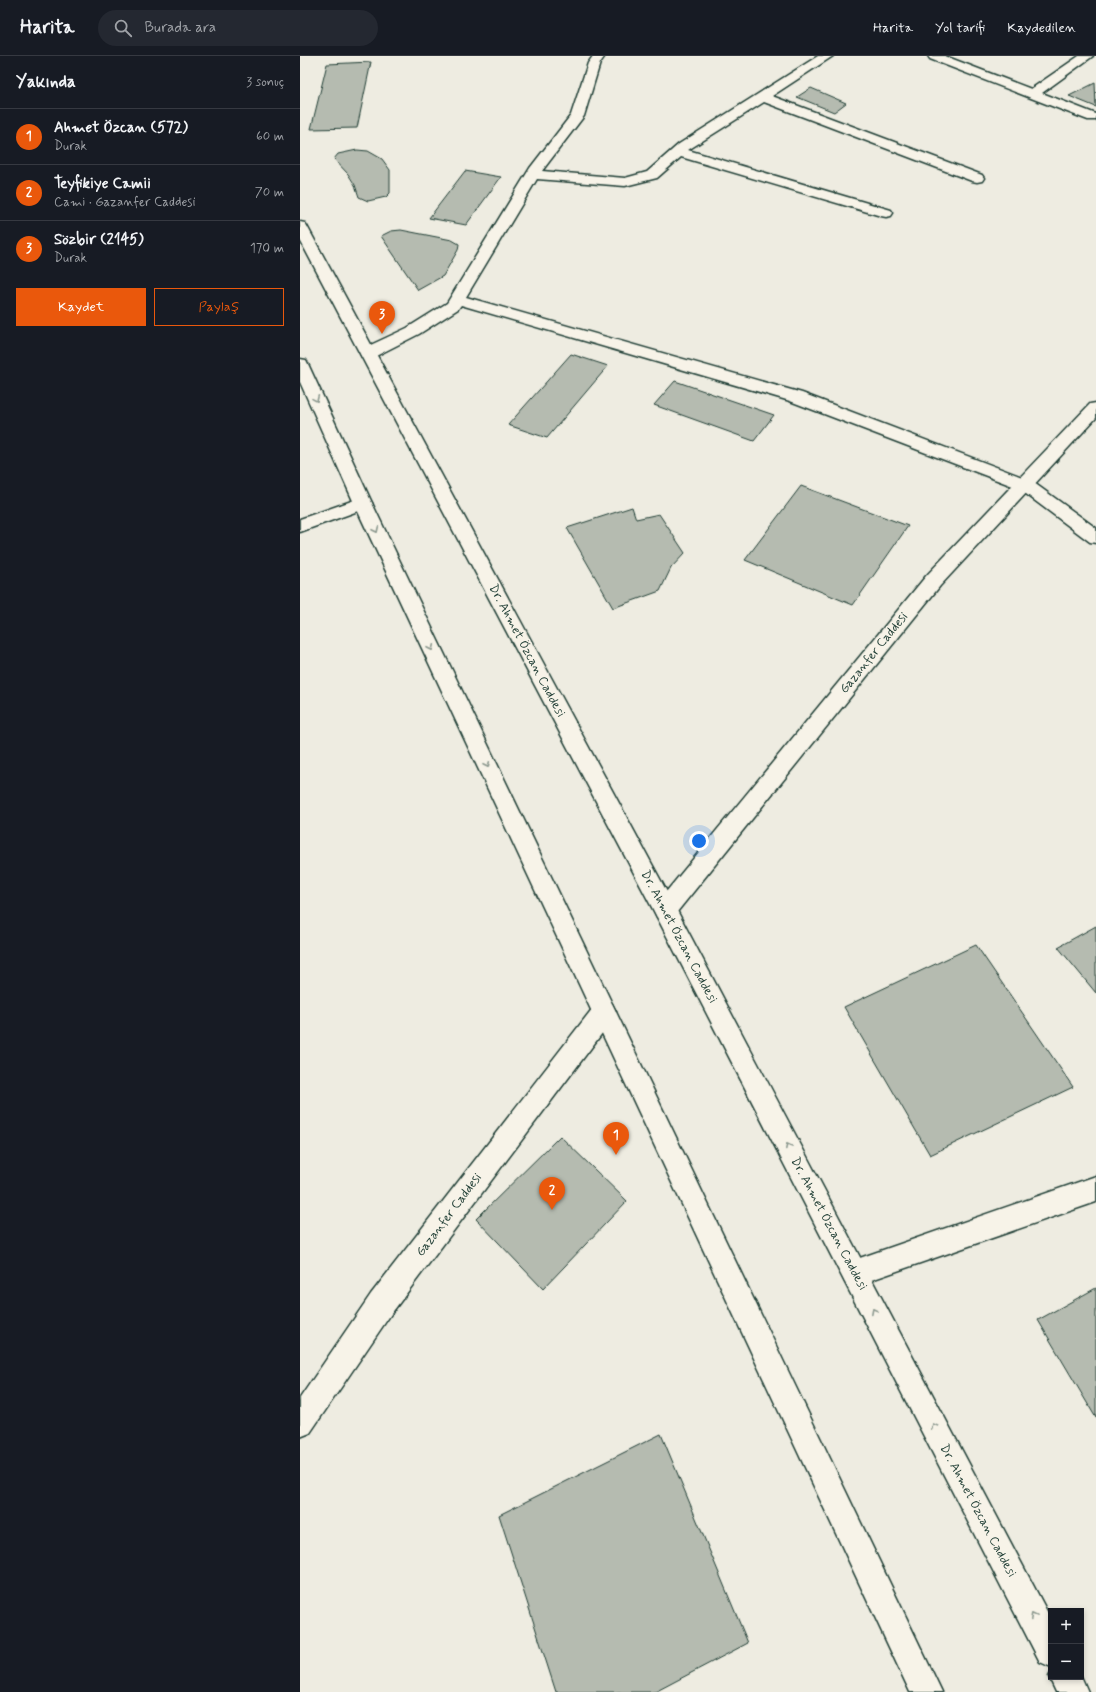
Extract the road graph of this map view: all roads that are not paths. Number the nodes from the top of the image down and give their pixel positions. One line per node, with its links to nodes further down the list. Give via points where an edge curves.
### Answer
1 (599, 56): 9 (street, via 594,62 577,116)
2 (827, 56): 6 (street)
3 (934, 56): 5 (street)
4 (1087, 56): 5 (street)
5 (1032, 94): 7 (street)
6 (762, 98): 8 (street); 10 (street)
7 (1093, 117)
8 (679, 152): 9 (street, via 652,175 625,182); 11 (street)
9 (533, 175): 13 (street)
10 (977, 178)
11 (886, 212)
12 (300, 226): 14 (street, Dr. Ahmet Özcan Caddesi)
13 (457, 299): 14 (street, via 453,306 420,327); 17 (street, via 796,397)
14 (368, 353): 21 (street, Dr. Ahmet Özcan Caddesi)
15 (300, 364): 18 (street, one-way to 18)
16 (1096, 408): 17 (street, Gazanfer Caddesi)
17 (1024, 484): 20 (street); 21 (street, Gazanfer Caddesi, via 933,581)
18 (363, 503): 19 (street); 22 (street, one-way to 22)
19 (300, 526)
20 (1096, 537)
21 (665, 910): 24 (street, Dr. Ahmet Özcan Caddesi, one-way to 21)
22 (604, 1012): 25 (street, Gazanfer Caddesi, via 381,1304); 28 (street)
23 (1096, 1189): 24 (street)
24 (854, 1273): 26 (street, Dr. Ahmet Özcan Caddesi, one-way to 24)
25 (300, 1423)
26 (1048, 1645)
27 (1066, 1680): 29 (street)
28 (926, 1692)
29 (1072, 1692)

